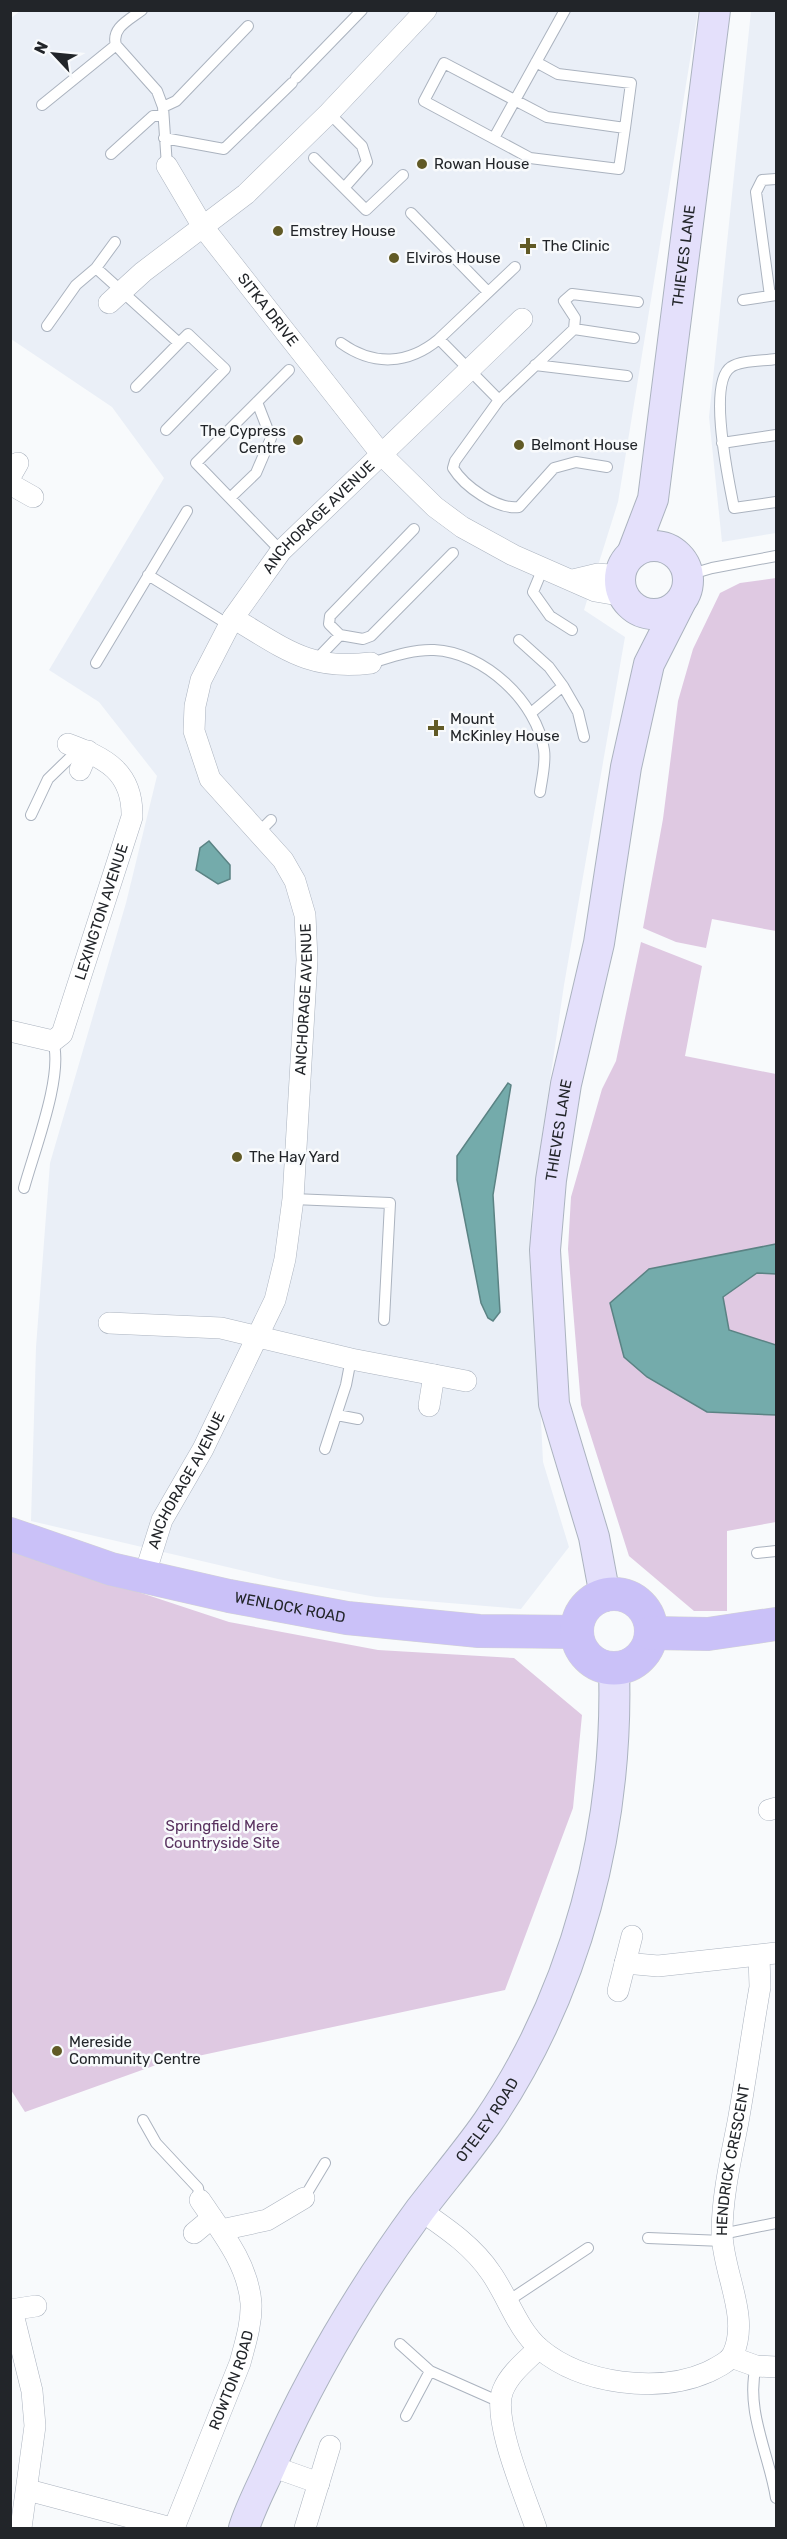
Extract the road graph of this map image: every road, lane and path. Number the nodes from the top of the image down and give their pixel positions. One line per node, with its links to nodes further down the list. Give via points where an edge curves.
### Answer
1 (142, 10): 7 (lane, via 115,31)
2 (362, 10): 14 (lane, via 224,149)
3 (564, 10): 8 (lane)
4 (715, 10): 55 (main road, THIEVES LANE)
5 (422, 12): 12 (street)
6 (248, 26): 11 (lane)
7 (116, 45): 10 (lane); 11 (lane, via 157,91)
8 (536, 62): 9 (lane); 13 (lane, via 558,74 631,83)
9 (514, 101): 13 (lane, via 547,117); 15 (lane); 15 (lane, via 444,63 424,101)
10 (42, 105)
11 (163, 111): 14 (lane); 16 (lane)
12 (329, 113): 21 (lane, via 366,153 367,162 362,170); 23 (street, via 246,194)
13 (625, 128): 15 (lane, via 619,169 530,158)
14 (164, 138): 18 (lane)
15 (494, 138)
16 (111, 154)
17 (314, 158): 21 (lane)
18 (167, 166): 23 (street, SITKA DRIVE)
19 (403, 175): 21 (lane, via 366,210)
20 (777, 179): 28 (lane, via 762,180 756,192)
21 (344, 188)
22 (411, 213): 27 (lane)
23 (203, 227): 29 (street); 50 (street, SITKA DRIVE)
24 (115, 242): 26 (lane)
25 (515, 267): 27 (lane)
26 (96, 268): 29 (lane); 33 (lane, via 76,285)
27 (488, 292): 36 (lane)
28 (773, 296): 30 (lane)
29 (116, 297): 37 (lane)
30 (743, 300)
31 (638, 302): 34 (lane, via 572,294 564,301 574,318)
32 (522, 319): 42 (street, ANCHORAGE AVENUE)
33 (47, 326)
34 (574, 329): 35 (lane); 40 (lane)
35 (634, 338)
36 (439, 339): 38 (lane, via 414,356 386,360 363,356); 42 (lane)
37 (179, 343): 44 (lane); 47 (lane, via 188,334 225,369)
38 (341, 343)
39 (777, 359): 49 (lane, via 732,366 724,374 720,402)
40 (535, 365): 43 (lane); 45 (lane)
41 (289, 370): 46 (lane)
42 (469, 372): 45 (lane); 50 (street, ANCHORAGE AVENUE)
43 (627, 376)
44 (136, 387)
45 (499, 400): 51 (lane, via 455,460 453,468 470,488 513,508 519,507 554,468 576,462)
46 (257, 402): 54 (lane, via 271,438 256,473); 54 (lane, via 196,463)
47 (166, 430)
48 (777, 435): 49 (lane)
49 (722, 443): 56 (lane, via 734,508)
50 (382, 455): 59 (street, ANCHORAGE AVENUE); 62 (street, SITKA DRIVE, via 435,507 462,527)
51 (607, 467)
52 (10, 484): 53 (street)
53 (33, 497)
54 (230, 498): 59 (lane)
55 (653, 499): 64 (main road); 65 (main road)
56 (777, 502)
57 (187, 511): 63 (lane)
58 (414, 530): 68 (lane, via 330,616 329,624)
59 (281, 551): 66 (street, ANCHORAGE AVENUE)
60 (453, 553): 68 (lane, via 371,636 363,639)
61 (777, 556): 64 (lane)
62 (543, 568): 65 (street, SITKA DRIVE, via 596,591); 67 (lane, via 533,592 550,616)
63 (148, 575): 66 (lane); 71 (lane)
64 (680, 576): 65 (main road, via 663,613); 65 (main road, via 652,546); 73 (main road)
65 (630, 585): 73 (main road)
66 (231, 621): 70 (street); 83 (street, ANCHORAGE AVENUE, via 201,680 194,731 210,779 265,826 295,881 303,906 307,936)
67 (572, 630)
68 (340, 635): 70 (lane)
69 (519, 639): 74 (lane)
70 (315, 662): 72 (street, via 347,666)
71 (96, 663)
72 (371, 663): 75 (lane, via 410,652 452,653 499,679)
73 (650, 664): 98 (main road, THIEVES LANE, via 626,767 599,943 566,1084 545,1250 554,1404 594,1537)
74 (564, 686): 75 (lane); 76 (lane, via 578,712)
75 (531, 713): 78 (lane, via 544,752)
76 (584, 736)
77 (79, 753): 79 (lane, via 48,779); 81 (street, LEXINGTON AVENUE, via 116,769 132,798 132,817 68,1019 62,1034)
78 (540, 792)
79 (31, 815)
80 (10, 1031): 81 (street)
81 (53, 1041): 82 (lane, via 55,1077)
82 (24, 1188)
83 (293, 1199): 84 (lane, via 390,1203); 86 (street, ANCHORAGE AVENUE, via 275,1300)
84 (384, 1320)
85 (109, 1323): 86 (street, via 221,1328)
86 (259, 1335): 87 (street); 97 (street, ANCHORAGE AVENUE, via 162,1520)
87 (351, 1359): 88 (street); 91 (lane)
88 (434, 1375): 89 (street); 90 (street)
89 (466, 1381)
90 (429, 1406)
91 (336, 1415): 92 (lane); 93 (lane)
92 (358, 1419)
93 (325, 1449)
94 (10, 1534): 97 (main road, WENLOCK ROAD)
95 (777, 1551): 96 (lane)
96 (758, 1552)
97 (144, 1577): 100 (main road, WENLOCK ROAD, via 347,1618 479,1631)
98 (604, 1596): 100 (main road, via 585,1609); 101 (main road, via 627,1597 638,1602)
99 (777, 1624): 101 (main road, via 708,1634)
100 (577, 1632): 102 (main road, via 585,1653 593,1661)
101 (651, 1633): 102 (main road, via 649,1644 635,1662)
102 (614, 1668): 111 (main road, OTELEY ROAD, via 610,1796 573,1951 538,2033 488,2122)
103 (632, 1936): 105 (street)
104 (768, 1955): 105 (street, HENDRICK CRESCENT, via 658,1966); 116 (street, HENDRICK CRESCENT, via 726,2187)
105 (625, 1963): 106 (street)
106 (618, 1991)
107 (143, 2120): 109 (lane, ROWTON ROAD, via 156,2143 198,2188)
108 (326, 2163): 110 (lane)
109 (200, 2200): 113 (street, ROWTON ROAD)
110 (297, 2210): 113 (street, via 267,2220)
111 (420, 2210): 118 (street, via 476,2253); 129 (main road, OTELEY ROAD, via 344,2321)
112 (777, 2223): 116 (lane)
113 (216, 2224): 114 (street); 134 (street, ROWTON ROAD, via 245,2277 251,2303 247,2336 230,2391)
114 (194, 2233)
115 (648, 2238): 116 (lane)
116 (723, 2238): 123 (street, HENDRICK CRESCENT, via 738,2309 739,2331)
117 (588, 2248): 118 (lane)
118 (508, 2301): 122 (street)
119 (36, 2306): 120 (street)
120 (11, 2310): 131 (street, via 32,2391 35,2426)
121 (400, 2344): 125 (lane)
122 (539, 2348): 123 (street, via 568,2367 602,2378 634,2382 697,2377); 126 (street, via 510,2378)
123 (731, 2357): 124 (street)
124 (766, 2366): 132 (lane, via 752,2383 752,2403)
125 (430, 2371): 126 (lane); 127 (lane)
126 (500, 2402): 137 (street, via 506,2440)
127 (406, 2416)
128 (330, 2446): 130 (street)
129 (271, 2466): 130 (street); 135 (main road, OTELEY ROAD)
130 (319, 2483): 136 (street)
131 (28, 2490): 133 (street); 134 (street)
132 (777, 2498)
133 (21, 2529)
134 (172, 2529)
135 (244, 2529)
136 (305, 2529)
137 (536, 2529)

